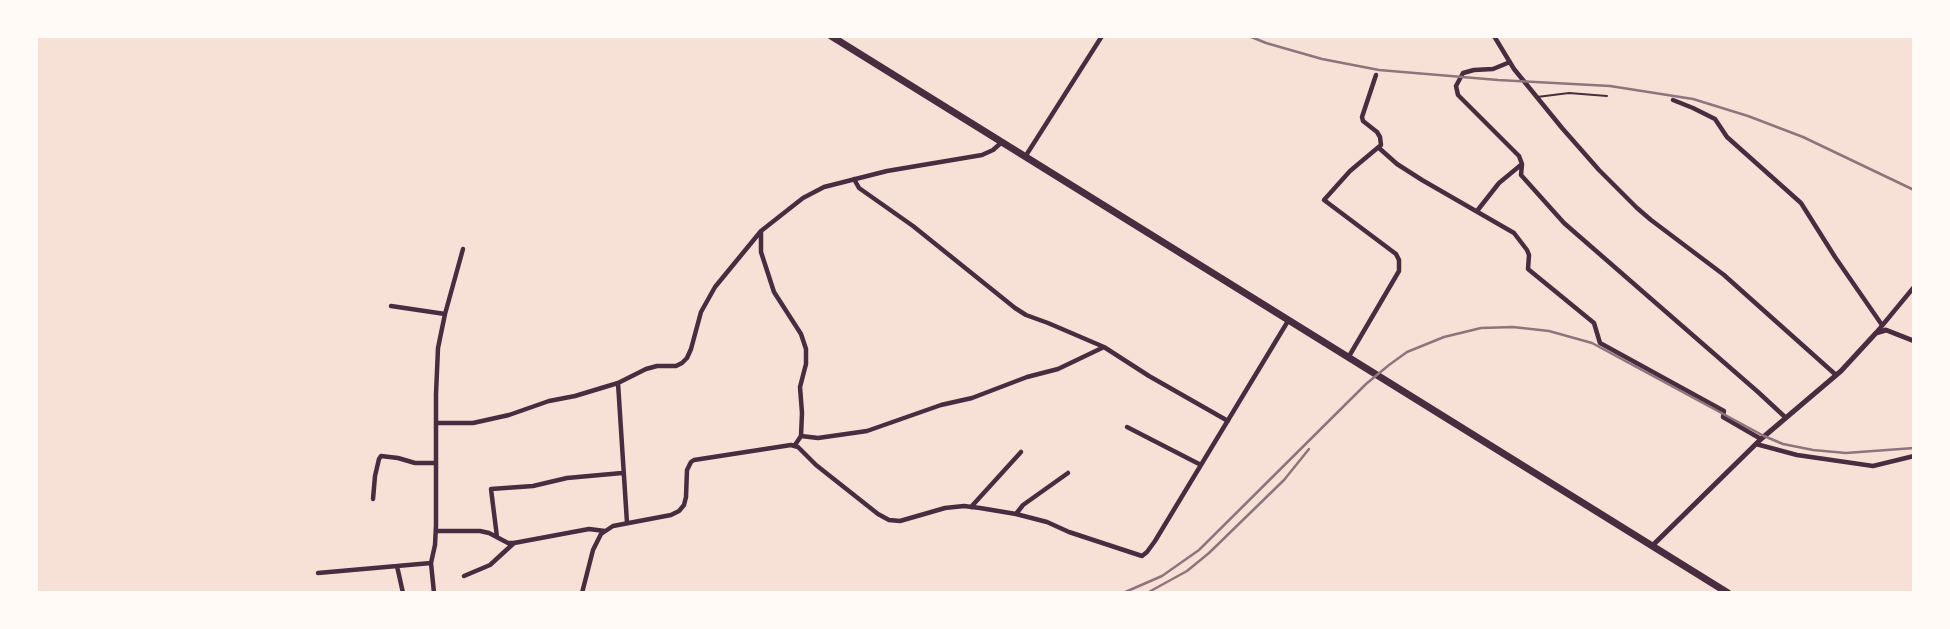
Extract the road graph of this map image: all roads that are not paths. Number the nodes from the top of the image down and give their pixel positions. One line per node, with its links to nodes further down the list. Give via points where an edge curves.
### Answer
1 (831, 36): 9 (main road)
2 (1102, 36): 11 (street)
3 (1494, 36): 4 (street)
4 (1510, 62): 7 (street); 12 (street, via 1493,70 1464,73 1456,89 1519,156)
5 (1376, 75): 10 (street, via 1362,117 1380,137)
6 (1607, 96): 7 (lane, via 1569,93)
7 (1537, 97): 28 (street, via 1580,149 1637,208 1724,275)
8 (1672, 100): 23 (street, via 1715,119 1727,137 1801,203)
9 (1002, 142): 11 (main road); 15 (street, via 982,155)
10 (1379, 148): 16 (street, via 1397,164); 27 (street, via 1357,165 1324,200 1391,250 1399,260 1396,277)
11 (1025, 157): 22 (main road)
12 (1522, 164): 13 (street); 14 (street)
13 (1516, 169): 14 (street); 16 (street)
14 (1521, 175): 30 (street, via 1564,223)
15 (854, 179): 17 (street, via 813,191); 26 (street, via 859,188 913,226 1015,308)
16 (1477, 211): 35 (street, via 1514,233 1529,255 1528,269 1594,324 1600,343 1724,411 1722,417)
17 (761, 231): 29 (street, via 708,298 700,312 688,358 676,366 652,367); 34 (street, via 761,252 774,292 806,349 800,387)
18 (463, 249): 21 (street)
19 (1914, 287): 23 (street)
20 (390, 306): 21 (street)
21 (445, 314): 32 (street, via 438,348)
22 (1288, 321): 27 (main road); 31 (street)
23 (1882, 325): 24 (street)
24 (1876, 333): 25 (street, via 1886,330); 28 (street)
25 (1914, 341)
26 (1104, 347): 31 (street); 34 (street, via 1058,369 867,431 818,438)
27 (1348, 358): 52 (main road)
28 (1836, 375): 30 (street)
29 (618, 383): 32 (street, via 473,423); 42 (street)
30 (1785, 417): 35 (street)
31 (1228, 421): 41 (street)
32 (436, 423): 40 (street)
33 (1126, 427): 41 (street)
34 (801, 436): 37 (street)
35 (1761, 439): 36 (street)
36 (1756, 444): 39 (street, via 1805,456 1873,466); 52 (street)
37 (795, 445): 45 (street, via 889,520 900,521 945,508); 47 (street, via 694,460 687,470 686,497 679,511)
38 (1021, 452): 45 (street)
39 (1914, 456)
40 (436, 463): 44 (street, via 415,463 381,456); 49 (street)
41 (1201, 465): 46 (street, via 1155,541 1142,556)
42 (622, 473): 47 (street); 50 (street, via 491,489)
43 (1068, 473): 46 (street, via 1023,505)
44 (373, 499)
45 (971, 507): 46 (street)
46 (1016, 514)
47 (627, 523): 48 (street)
48 (604, 530): 51 (street, via 589,529); 59 (street, via 593,550)
49 (436, 531): 50 (street, via 480,531); 53 (street)
50 (497, 537): 51 (street)
51 (514, 543): 56 (street, via 490,566)
52 (1652, 546): 60 (main road)
53 (431, 563): 54 (street); 58 (street)
54 (397, 566): 55 (street); 57 (street)
55 (318, 574)
56 (464, 576)
57 (403, 593)
58 (434, 593)
59 (582, 593)
60 (1728, 593)

